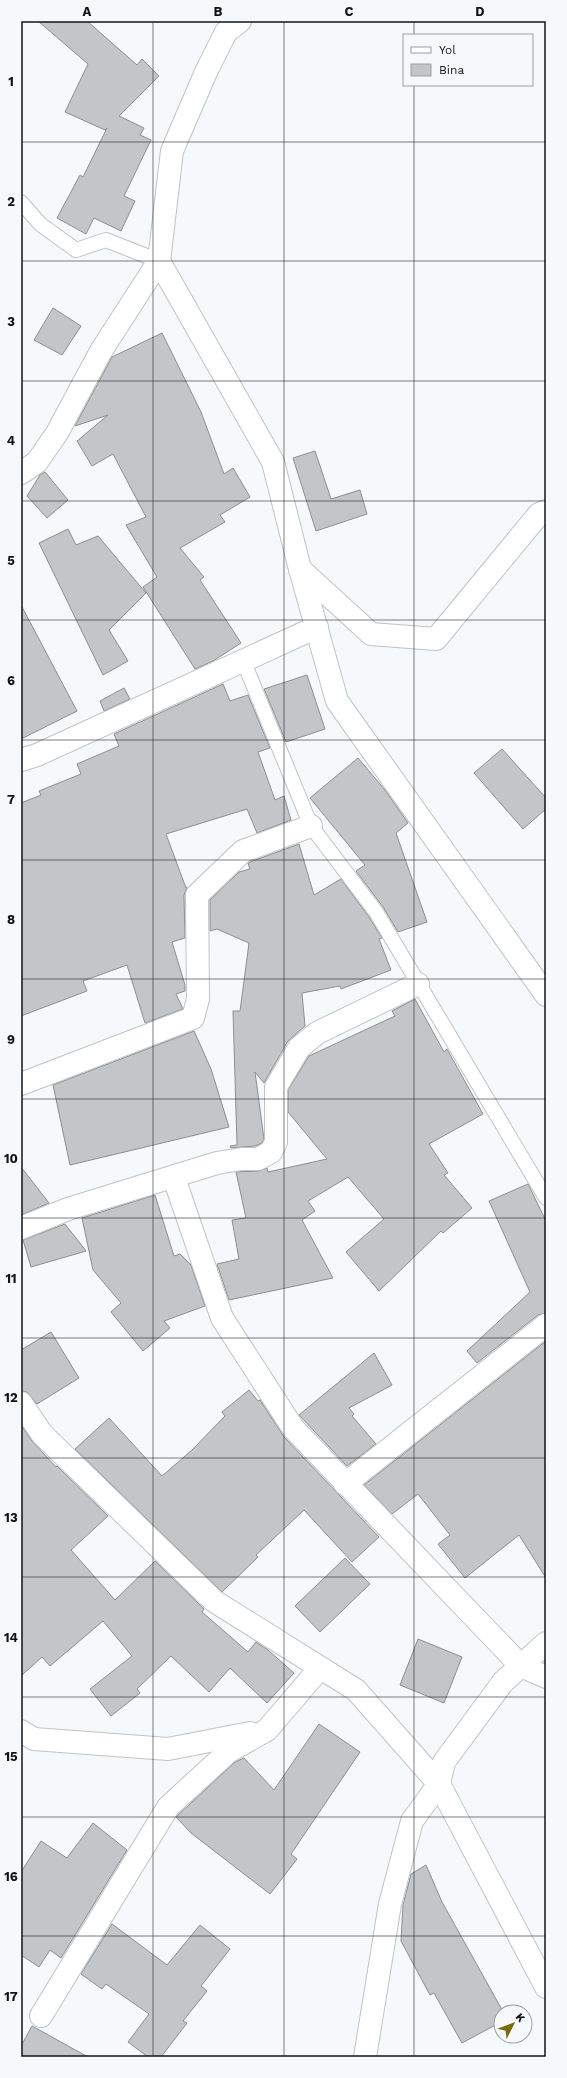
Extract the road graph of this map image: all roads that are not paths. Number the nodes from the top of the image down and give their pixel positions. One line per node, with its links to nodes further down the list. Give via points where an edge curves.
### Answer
1 (240, 21): 3 (street, via 226,32 172,151)
2 (21, 202): 3 (lane, via 40,224 76,250 106,240)
3 (159, 261): 4 (street, via 101,352 57,433 37,462); 6 (street, via 273,462)
4 (21, 473)
5 (546, 511): 6 (street, via 539,514 436,639 371,634)
6 (300, 569): 7 (street)
7 (317, 627): 8 (street); 12 (street, via 337,701)
8 (243, 660): 9 (street, via 37,755); 10 (lane)
9 (21, 760)
10 (311, 826): 11 (lane, via 376,912); 13 (street, via 243,851 197,894 198,999 193,1018)
11 (418, 984): 14 (street, via 317,1033 299,1048 276,1087 276,1142 271,1152 258,1159 217,1163); 15 (lane)
12 (546, 995)
13 (21, 1084)
14 (174, 1178): 16 (street, via 68,1209); 19 (street, via 222,1318 293,1428)
15 (546, 1198)
16 (21, 1228)
17 (546, 1325): 19 (street)
18 (21, 1403): 22 (street, via 42,1434 214,1601)
19 (345, 1484): 21 (street)
20 (546, 1643): 21 (street)
21 (521, 1666): 23 (street); 26 (street, via 503,1682 444,1762)
22 (320, 1668): 24 (street); 26 (street, via 356,1690)
23 (546, 1677)
24 (267, 1730): 25 (street, via 168,1749 34,1739); 28 (street, via 228,1752 168,1807)
25 (21, 1731)
26 (438, 1784): 27 (street); 29 (street, via 412,1821 390,1904)
27 (546, 1987)
28 (41, 2016)
29 (366, 2057)

